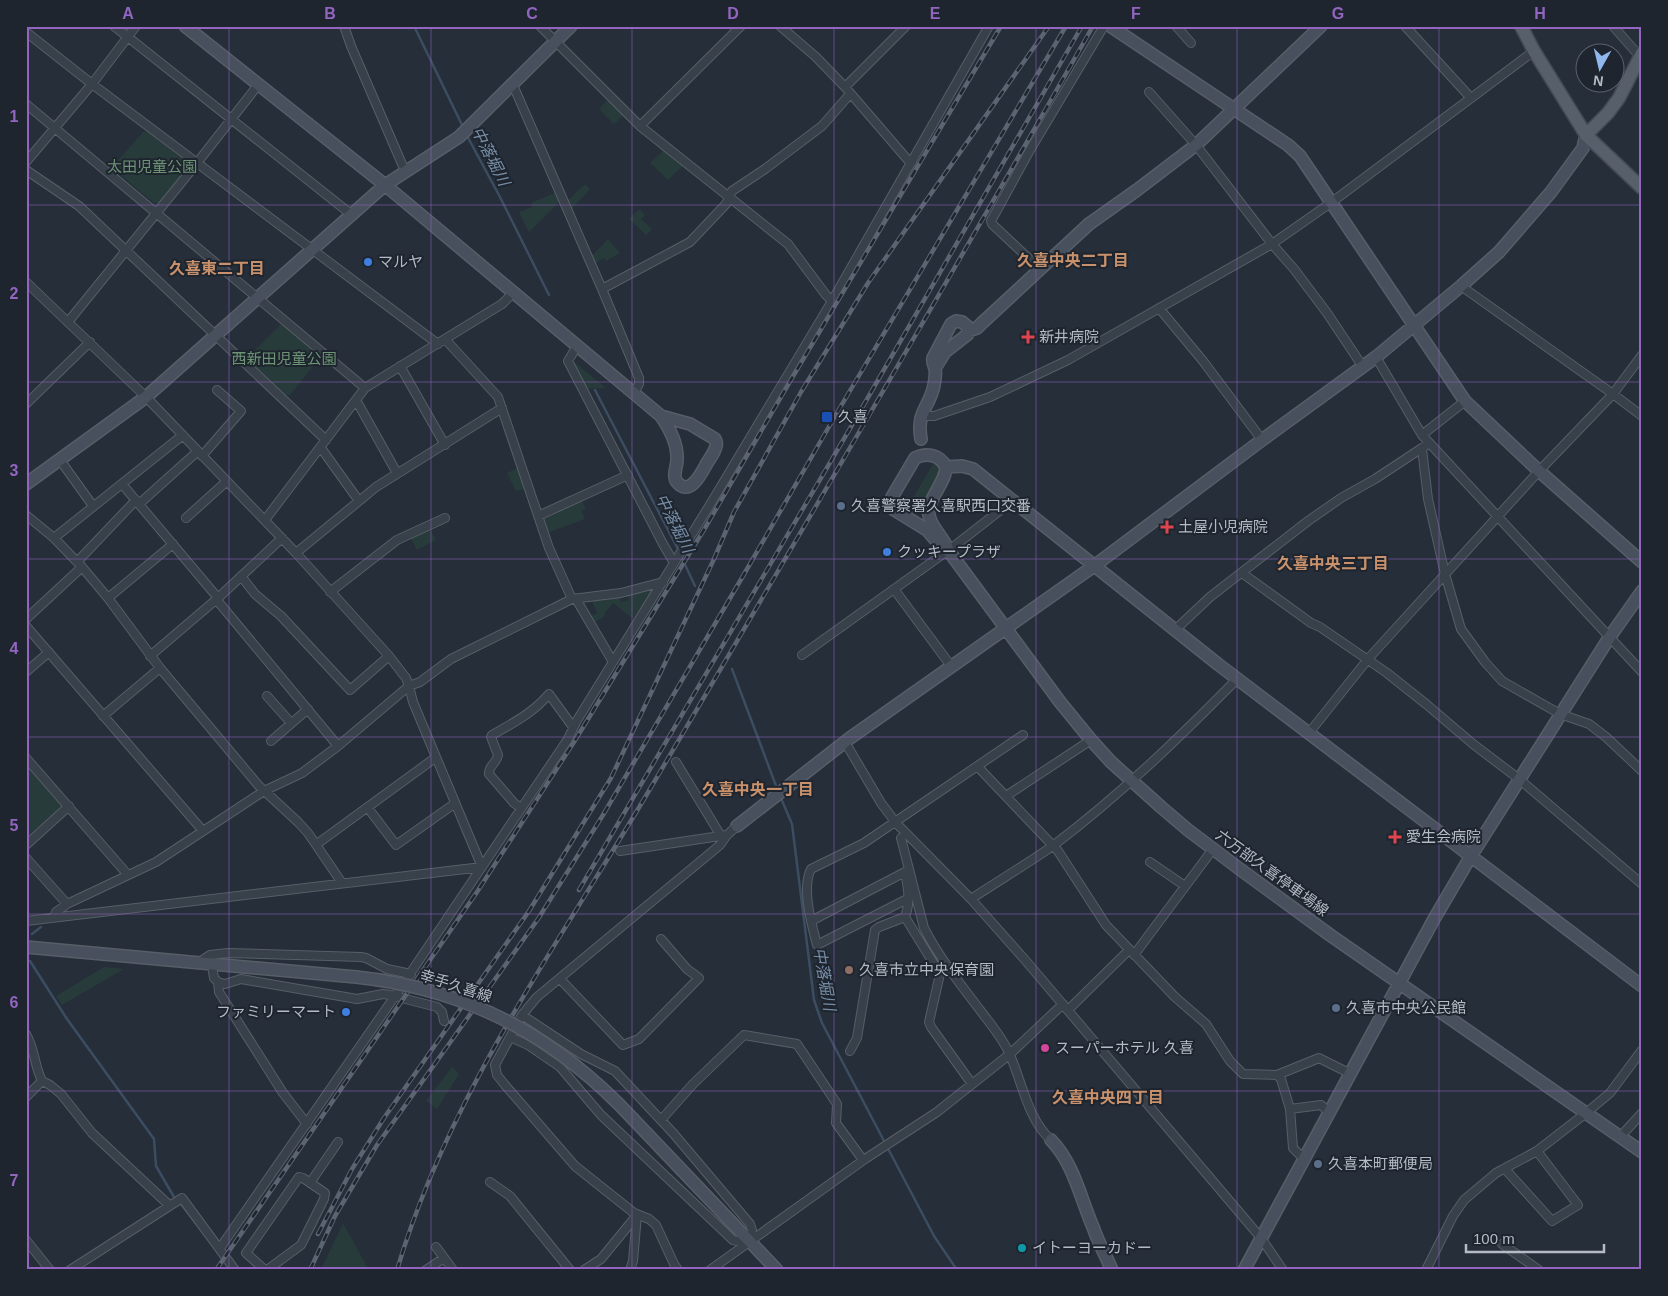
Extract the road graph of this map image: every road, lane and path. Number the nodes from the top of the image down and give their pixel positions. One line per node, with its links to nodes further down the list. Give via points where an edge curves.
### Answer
1 (114, 26): 19 (street)
2 (136, 26): 19 (street)
3 (185, 26): 25 (street)
4 (344, 26): 41 (street)
5 (540, 26): 20 (street)
6 (571, 26): 20 (street)
7 (741, 26): 33 (street)
8 (780, 26): 27 (street)
9 (906, 26): 27 (street)
10 (990, 26): 38 (street)
11 (1104, 26): 51 (street, via 991,221)
12 (1110, 26): 31 (street)
13 (1176, 26): 21 (street)
14 (1321, 26): 31 (street)
15 (1405, 26): 29 (street)
16 (1521, 26): 22 (main road)
17 (1613, 26): 23 (street)
18 (26, 32): 24 (street)
19 (128, 38): 24 (street); 32 (street)
20 (556, 42): 26 (street); 33 (street)
21 (1192, 43)
22 (1534, 51): 29 (street); 35 (main road)
23 (1641, 56): 35 (main road, via 1619,98)
24 (92, 84): 34 (street); 39 (street)
25 (258, 84): 32 (street); 42 (street)
26 (513, 85): 41 (street, via 459,137); 54 (street)
27 (848, 90): 38 (street); 44 (street, via 822,126)
28 (1149, 92): 36 (street)
29 (1470, 97): 45 (street)
30 (26, 104): 34 (street)
31 (1233, 110): 36 (street); 45 (street, via 1300,156)
32 (232, 120): 39 (street); 47 (street)
33 (640, 126): 44 (street)
34 (54, 127): 37 (street); 46 (street)
35 (1586, 135): 43 (main road); 53 (street, via 1583,148 1551,192 1498,252)
36 (1196, 144): 48 (street); 51 (street, via 1089,224)
37 (26, 162)
38 (912, 162): 57 (street)
39 (197, 163): 46 (street); 49 (street)
40 (26, 170): 50 (street, via 80,206)
41 (405, 171): 42 (street)
42 (385, 185): 47 (street); 55 (street)
43 (1642, 188)
44 (729, 196): 54 (street, via 726,204 690,242); 57 (street, via 788,244)
45 (1332, 202): 48 (street); 60 (street)
46 (156, 212): 50 (street); 56 (street)
47 (352, 215): 49 (street)
48 (1272, 244): 58 (street); 70 (street, via 1327,313)
49 (314, 249): 56 (street); 65 (street)
50 (126, 251): 59 (street); 62 (street)
51 (1040, 269): 61 (street, via 977,328)
52 (26, 282): 59 (street)
53 (1461, 286): 60 (street); 75 (street)
54 (602, 289): 74 (street, via 639,378)
55 (513, 293): 63 (street, via 502,304); 66 (street)
56 (259, 298): 62 (street); 72 (street)
57 (832, 301): 121 (street)
58 (1159, 308): 82 (street, via 1068,360 990,397 934,416); 88 (street)
59 (68, 322): 64 (street)
60 (1414, 325): 68 (street); 78 (street)
61 (968, 331): 71 (street, via 945,352); 71 (street, via 962,322 951,324 933,358)
62 (215, 336): 76 (street); 87 (street)
63 (445, 339): 65 (street); 80 (street, via 498,397)
64 (90, 342): 76 (street); 79 (street)
65 (438, 344): 69 (street)
66 (577, 346): 74 (street); 100 (street, via 568,361)
67 (1642, 355): 75 (street)
68 (1376, 357): 70 (street); 85 (street)
69 (400, 366): 72 (street); 90 (street)
70 (1362, 366): 88 (street)
71 (935, 368): 82 (street, via 934,388)
72 (366, 388): 77 (street)
73 (217, 390): 93 (street, via 241,411)
74 (634, 393): 81 (street)
75 (1613, 394): 83 (street); 98 (street)
76 (146, 397): 84 (street); 96 (street)
77 (356, 400): 87 (street); 99 (street)
78 (1465, 400): 85 (street); 98 (street)
79 (26, 404)
80 (502, 408): 90 (street); 110 (street)
81 (661, 416): 81 (street, via 690,424 715,439 716,449 695,483 689,486 676,481 675,445)
82 (922, 416): 86 (street)
83 (1642, 416)
84 (183, 435): 93 (street); 103 (street)
85 (1422, 435): 89 (street)
86 (921, 439): 94 (street); 95 (street)
87 (326, 440): 91 (street)
88 (1262, 440): 124 (street)
89 (1429, 442): 92 (street); 111 (street)
90 (445, 445): 99 (street)
91 (321, 448): 105 (street); 115 (street)
92 (1422, 448): 125 (street, via 1341,498); 126 (street, via 1428,499)
93 (200, 453): 101 (street); 106 (street)
94 (937, 457): 95 (street, via 926,454); 97 (street)
95 (916, 458): 114 (street, via 891,501 893,509)
96 (60, 460): 102 (street); 107 (street)
97 (946, 467): 104 (street, via 973,469); 108 (street, via 946,474)
98 (1539, 471): 111 (street); 122 (street)
99 (397, 473): 105 (street)
100 (628, 476): 110 (street); 121 (street)
101 (227, 481): 112 (street); 115 (street)
102 (26, 484)
103 (122, 484): 106 (street); 107 (street)
104 (1011, 499): 119 (street); 124 (street)
105 (359, 501): 120 (street)
106 (138, 502): 118 (street); 123 (street)
107 (94, 506): 116 (street)
108 (929, 507): 114 (street, via 916,519); 119 (street, via 930,518)
109 (26, 515): 116 (street)
110 (538, 516): 134 (street, via 549,548)
111 (1499, 516): 126 (street); 139 (street)
112 (186, 518)
113 (445, 518): 131 (street, via 397,540)
114 (910, 519): 119 (street)
115 (266, 520): 117 (street)
116 (54, 538): 123 (street)
117 (282, 538): 120 (street); 127 (street)
118 (173, 544): 132 (street); 133 (street)
119 (948, 550): 129 (street); 137 (street, 六万部久喜停車場線)
120 (296, 553): 131 (street)
121 (675, 561): 128 (street)
122 (1642, 562)
123 (80, 564): 132 (street); 135 (street)
124 (1094, 566): 137 (street); 138 (street)
125 (1242, 573): 138 (street); 144 (street)
126 (1445, 574): 144 (street); 154 (street, via 1461,629 1485,662 1502,681)
127 (241, 576): 133 (street); 143 (street, via 350,690)
128 (663, 582): 134 (street, via 621,593); 145 (street)
129 (894, 589): 141 (street); 146 (street)
130 (1642, 591): 139 (street)
131 (330, 592): 143 (street)
132 (108, 598): 142 (street)
133 (217, 598): 142 (street); 153 (street)
134 (574, 599): 145 (street); 151 (street, via 451,659 420,682)
135 (26, 619)
136 (26, 626): 140 (street)
137 (1006, 628): 146 (street); 160 (street, 六万部久喜停車場線)
138 (1175, 630): 150 (street)
139 (1609, 638): 149 (street); 154 (street)
140 (49, 652): 148 (street); 155 (street)
141 (802, 655)
142 (150, 656): 147 (street)
143 (389, 656): 151 (street)
144 (1368, 659): 158 (street); 171 (street)
145 (613, 662): 157 (street)
146 (952, 666): 162 (street)
147 (160, 668): 155 (street); 173 (street)
148 (26, 672)
149 (1642, 672)
150 (1237, 679): 158 (street); 172 (street)
151 (409, 686): 163 (street); 166 (street)
152 (267, 696): 156 (street)
153 (308, 709): 156 (street); 163 (street)
154 (1560, 714): 168 (street, via 1589,724); 171 (street)
155 (103, 716): 181 (street)
156 (291, 723): 161 (street)
157 (574, 727): 178 (street); 178 (street, via 549,694 524,717 492,735 498,755 489,768 489,774)
158 (1309, 733): 189 (street)
159 (1024, 735): 169 (street)
160 (1091, 740): 172 (street, 六万部久喜停車場線); 174 (street)
161 (271, 741)
162 (845, 742): 179 (street, via 881,804); 180 (street)
163 (338, 746): 173 (street, via 302,773)
164 (1642, 757): 168 (street)
165 (26, 758): 176 (street)
166 (435, 758): 175 (street); 177 (street)
167 (676, 762): 182 (street)
168 (1635, 765): 170 (street)
169 (978, 767): 174 (street); 179 (street)
170 (1642, 771)
171 (1519, 779): 189 (street); 195 (street)
172 (1132, 781): 186 (street); 187 (street, 六万部久喜停車場線)
173 (264, 791): 181 (street); 184 (street, via 298,822)
174 (1006, 796): 186 (street)
175 (454, 804): 177 (street, via 396,845); 192 (street)
176 (68, 806): 185 (street); 194 (street)
177 (368, 808): 184 (street)
178 (521, 808): 192 (street)
179 (896, 823): 183 (street); 205 (street, via 848,852 811,869 807,893)
180 (738, 826): 182 (street)
181 (203, 831): 194 (street, via 156,862)
182 (724, 836): 188 (street); 213 (street, via 720,845)
183 (904, 836): 193 (street, via 898,844); 199 (street); 202 (street)
184 (316, 844): 196 (street)
185 (26, 845)
186 (1053, 845): 199 (street); 209 (street, via 1106,925)
187 (1213, 849): 197 (street); 215 (street, 六万部久喜停車場線)
188 (620, 851)
189 (1471, 856): 215 (street); 216 (street)
190 (26, 858): 200 (street)
191 (1150, 862): 197 (street)
192 (482, 867): 196 (street); 212 (street)
193 (905, 872): 198 (street); 205 (street)
194 (128, 875): 200 (street)
195 (1641, 881)
196 (342, 883): 204 (street)
197 (1185, 886): 209 (street)
198 (909, 898): 201 (street); 205 (street, via 816,946)
199 (971, 899): 218 (street)
200 (67, 904): 204 (street, via 56,912)
201 (909, 907): 202 (street); 203 (street)
202 (918, 907): 225 (street, via 930,939)
203 (905, 917): 224 (street, via 876,930 857,1038); 229 (street, via 940,974 929,1022 931,1027)
204 (54, 918): 206 (street)
205 (811, 920)
206 (26, 921)
207 (662, 939): 213 (street, via 687,969 699,978 639,1039 623,1045)
208 (26, 947): 210 (street, 幸手久喜線)
209 (1131, 953): 218 (street); 227 (street, via 1206,1024 1230,1062 1242,1074)
210 (197, 964): 211 (street, 幸手久喜線); 212 (street, via 210,955 228,953 360,957)
211 (212, 965): 214 (street); 251 (street, 幸手久喜線, bridge, via 394,983 467,1003 506,1020 542,1040 602,1087)
212 (410, 974): 217 (street)
213 (560, 979): 219 (street, via 537,997)
214 (218, 982): 217 (street, via 225,984 241,979 358,999 383,994); 236 (street, via 219,992 283,1093)
215 (1399, 984): 226 (street); 233 (street, 六万部久喜停車場線)
216 (1642, 986)
217 (396, 996): 220 (street, via 437,1007); 236 (street)
218 (1066, 1007): 225 (street); 249 (street)
219 (522, 1015): 222 (street); 235 (street, via 581,1054 615,1071)
220 (444, 1021)
221 (26, 1034): 228 (street)
222 (510, 1037): 248 (street, via 495,1065 497,1075 575,1166); 251 (street, via 560,1067 600,1114 734,1240)
223 (1642, 1050): 233 (street, via 1610,1093)
224 (850, 1051)
225 (1010, 1054): 229 (street); 238 (street, via 1038,1126)
226 (1351, 1074): 227 (street, via 1319,1058); 232 (street)
227 (1277, 1075): 231 (street)
228 (42, 1081): 230 (street); 247 (street, via 61,1094 92,1133)
229 (972, 1084): 242 (street, via 937,1112)
230 (26, 1097)
231 (1290, 1109): 232 (street, via 1321,1105); 243 (street, via 1293,1148)
232 (1330, 1113): 243 (street)
233 (1586, 1113): 237 (street, 六万部久喜停車場線); 240 (street)
234 (1642, 1113): 237 (street)
235 (661, 1120): 242 (street, via 744,1035 794,1043 837,1104 836,1123); 251 (street, via 750,1224)
236 (307, 1124): 253 (street)
237 (1620, 1137): 241 (street, 六万部久喜停車場線)
238 (1051, 1140): 268 (street, via 1069,1165)
239 (338, 1142): 246 (street)
240 (1537, 1151): 244 (street); 244 (street, via 1578,1205 1552,1221)
241 (1642, 1152)
242 (863, 1160): 251 (street)
243 (1305, 1160): 249 (street)
244 (1505, 1169): 271 (street, via 1464,1200)
245 (490, 1182): 262 (street, via 510,1196)
246 (310, 1183): 259 (street, via 325,1195 302,1244); 259 (street, via 299,1177 246,1253)
247 (169, 1205): 253 (street, via 182,1198); 257 (street)
248 (637, 1215): 263 (street, via 601,1259); 264 (street); 265 (street, via 656,1225)
249 (1261, 1238): 269 (street); 270 (street)
250 (26, 1240): 256 (street)
251 (750, 1242): 266 (street); 267 (street, 幸手久喜線)
252 (1502, 1244): 272 (street)
253 (220, 1248): 258 (street)
254 (436, 1248): 255 (street)
255 (444, 1258): 260 (street); 261 (street)
256 (50, 1270)
257 (70, 1270)
258 (235, 1270)
259 (266, 1270)
260 (426, 1270)
261 (453, 1270)
262 (570, 1270)
263 (584, 1270)
264 (630, 1270)
265 (678, 1270)
266 (710, 1270)
267 (777, 1270)
268 (1112, 1270)
269 (1244, 1270)
270 (1283, 1270)
271 (1426, 1270)
272 (1539, 1270)

